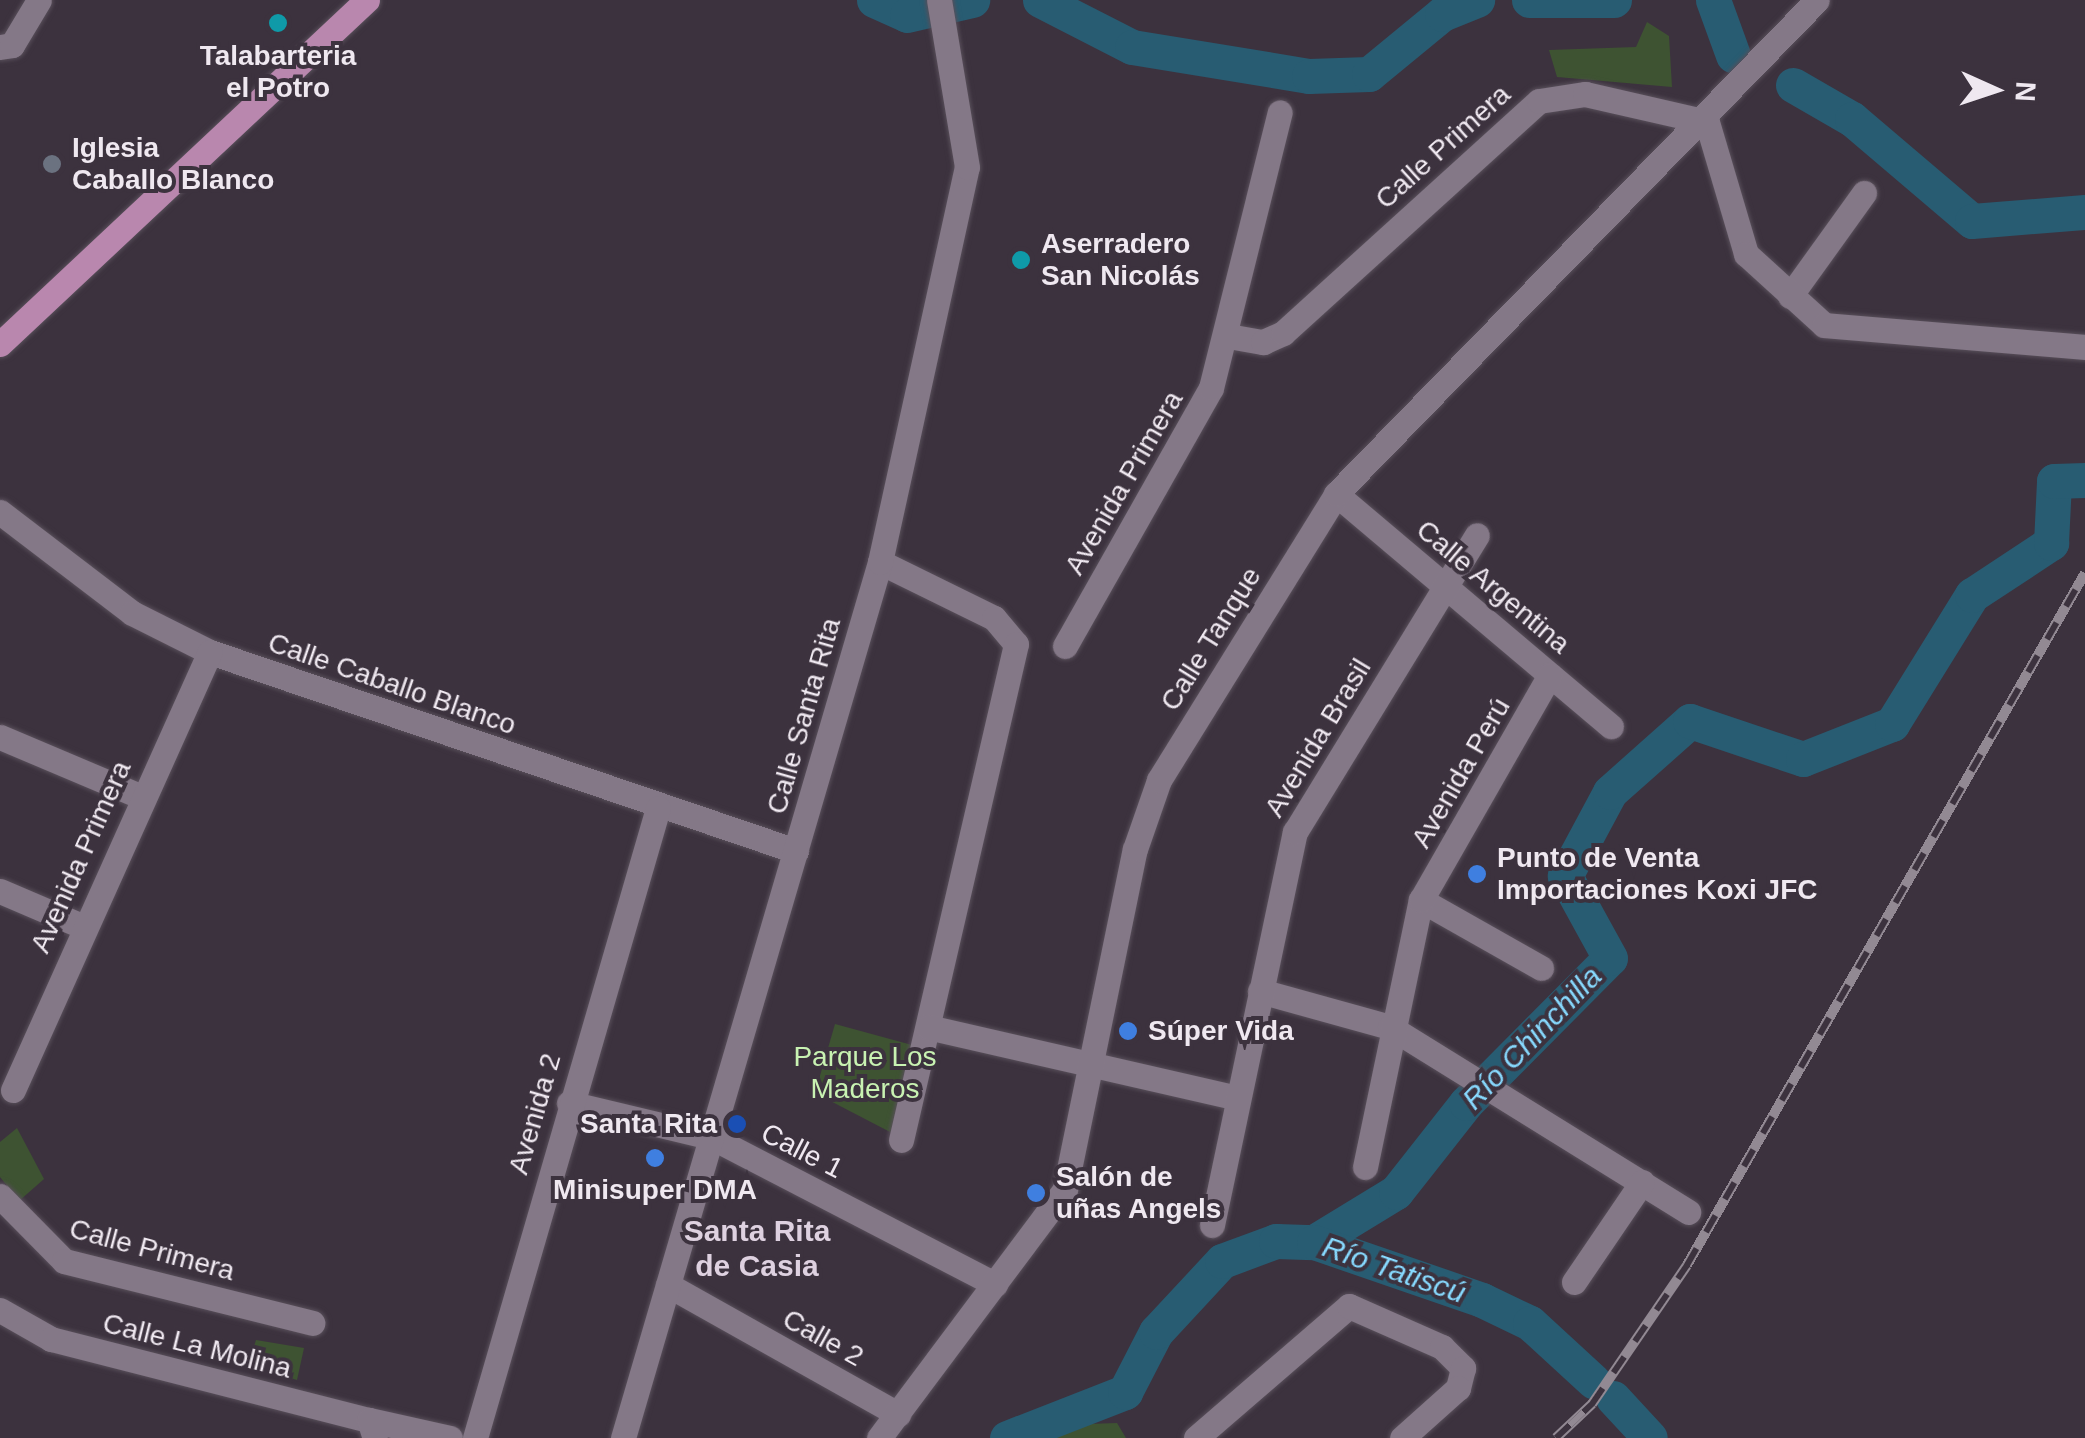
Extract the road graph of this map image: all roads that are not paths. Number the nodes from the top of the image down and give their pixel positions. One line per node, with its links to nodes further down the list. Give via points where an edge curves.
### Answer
1 (40, 0): 5 (street, via 12,45)
2 (367, 0): 11 (main road)
3 (1816, 0): 7 (street, Calle Tanque)
4 (942, 10): 16 (street, Calle Santa Rita, via 966,167)
5 (0, 48)
6 (1280, 112): 10 (street, Avenida Primera)
7 (1708, 122): 9 (street, via 1746,254); 10 (street, Calle Primera, via 1585,94 1539,100 1284,333 1263,342); 13 (street, Calle Tanque)
8 (1864, 194): 9 (street)
9 (1790, 296): 12 (street, via 1824,325)
10 (1228, 336): 18 (street, Avenida Primera, via 1197,420)
11 (0, 344)
12 (2085, 347)
13 (1336, 494): 17 (street, Calle Argentina); 33 (street, Calle Tanque, via 1159,780 1135,848)
14 (0, 512): 19 (street, Calle Caballo Blanco, via 132,613)
15 (1477, 534): 17 (street, Avenida Brasil)
16 (880, 562): 25 (street, Calle Santa Rita); 31 (street, via 1009,628 1016,644)
17 (1444, 585): 20 (street, Calle Argentina); 30 (street, Avenida Brasil, via 1295,832)
18 (1065, 646)
19 (210, 652): 23 (street, Avenida Primera); 24 (street, Calle Caballo Blanco)
20 (1550, 675): 21 (street, Calle Argentina); 27 (street, Avenida Perú)
21 (1611, 726)
22 (0, 737): 23 (street)
23 (140, 796): 28 (street, Avenida Primera)
24 (658, 808): 25 (street, Calle Caballo Blanco); 36 (street, Avenida 2)
25 (796, 851): 37 (street, Calle Santa Rita)
26 (0, 892): 28 (street)
27 (1422, 900): 29 (street); 32 (street, Avenida Perú)
28 (82, 926): 34 (street, Avenida Primera)
29 (1541, 968)
30 (1260, 991): 32 (street); 35 (street, Avenida Brasil)
31 (928, 1027): 33 (street); 38 (street)
32 (1390, 1027): 39 (street, Avenida Perú); 40 (street)
33 (1097, 1063): 35 (street); 46 (street, Calle Tanque, via 1065,1189)
34 (13, 1090)
35 (1238, 1098): 43 (street, Avenida Brasil)
36 (569, 1102): 37 (street, Calle 1); 53 (street, Avenida 2)
37 (711, 1138): 45 (street, Calle Santa Rita); 46 (street, Calle 1)
38 (901, 1140)
39 (1365, 1167)
40 (1642, 1182): 42 (street); 44 (street)
41 (0, 1196): 48 (street, Calle Primera, via 64,1261)
42 (1688, 1212)
43 (1212, 1225)
44 (1574, 1282)
45 (668, 1284): 49 (street, Calle 2); 51 (street, Calle Santa Rita)
46 (995, 1284): 49 (street, Calle Tanque)
47 (0, 1310): 50 (street, Calle La Molina, via 50,1339)
48 (312, 1324)
49 (898, 1414): 54 (street, Calle Tanque)
50 (372, 1429): 52 (street, Calle La Molina)
51 (626, 1437)
52 (450, 1438)
53 (475, 1438)
54 (879, 1438)
55 (1196, 1438): 56 (street, via 1349,1306 1442,1347 1463,1368 1458,1388)
56 (1402, 1438)

